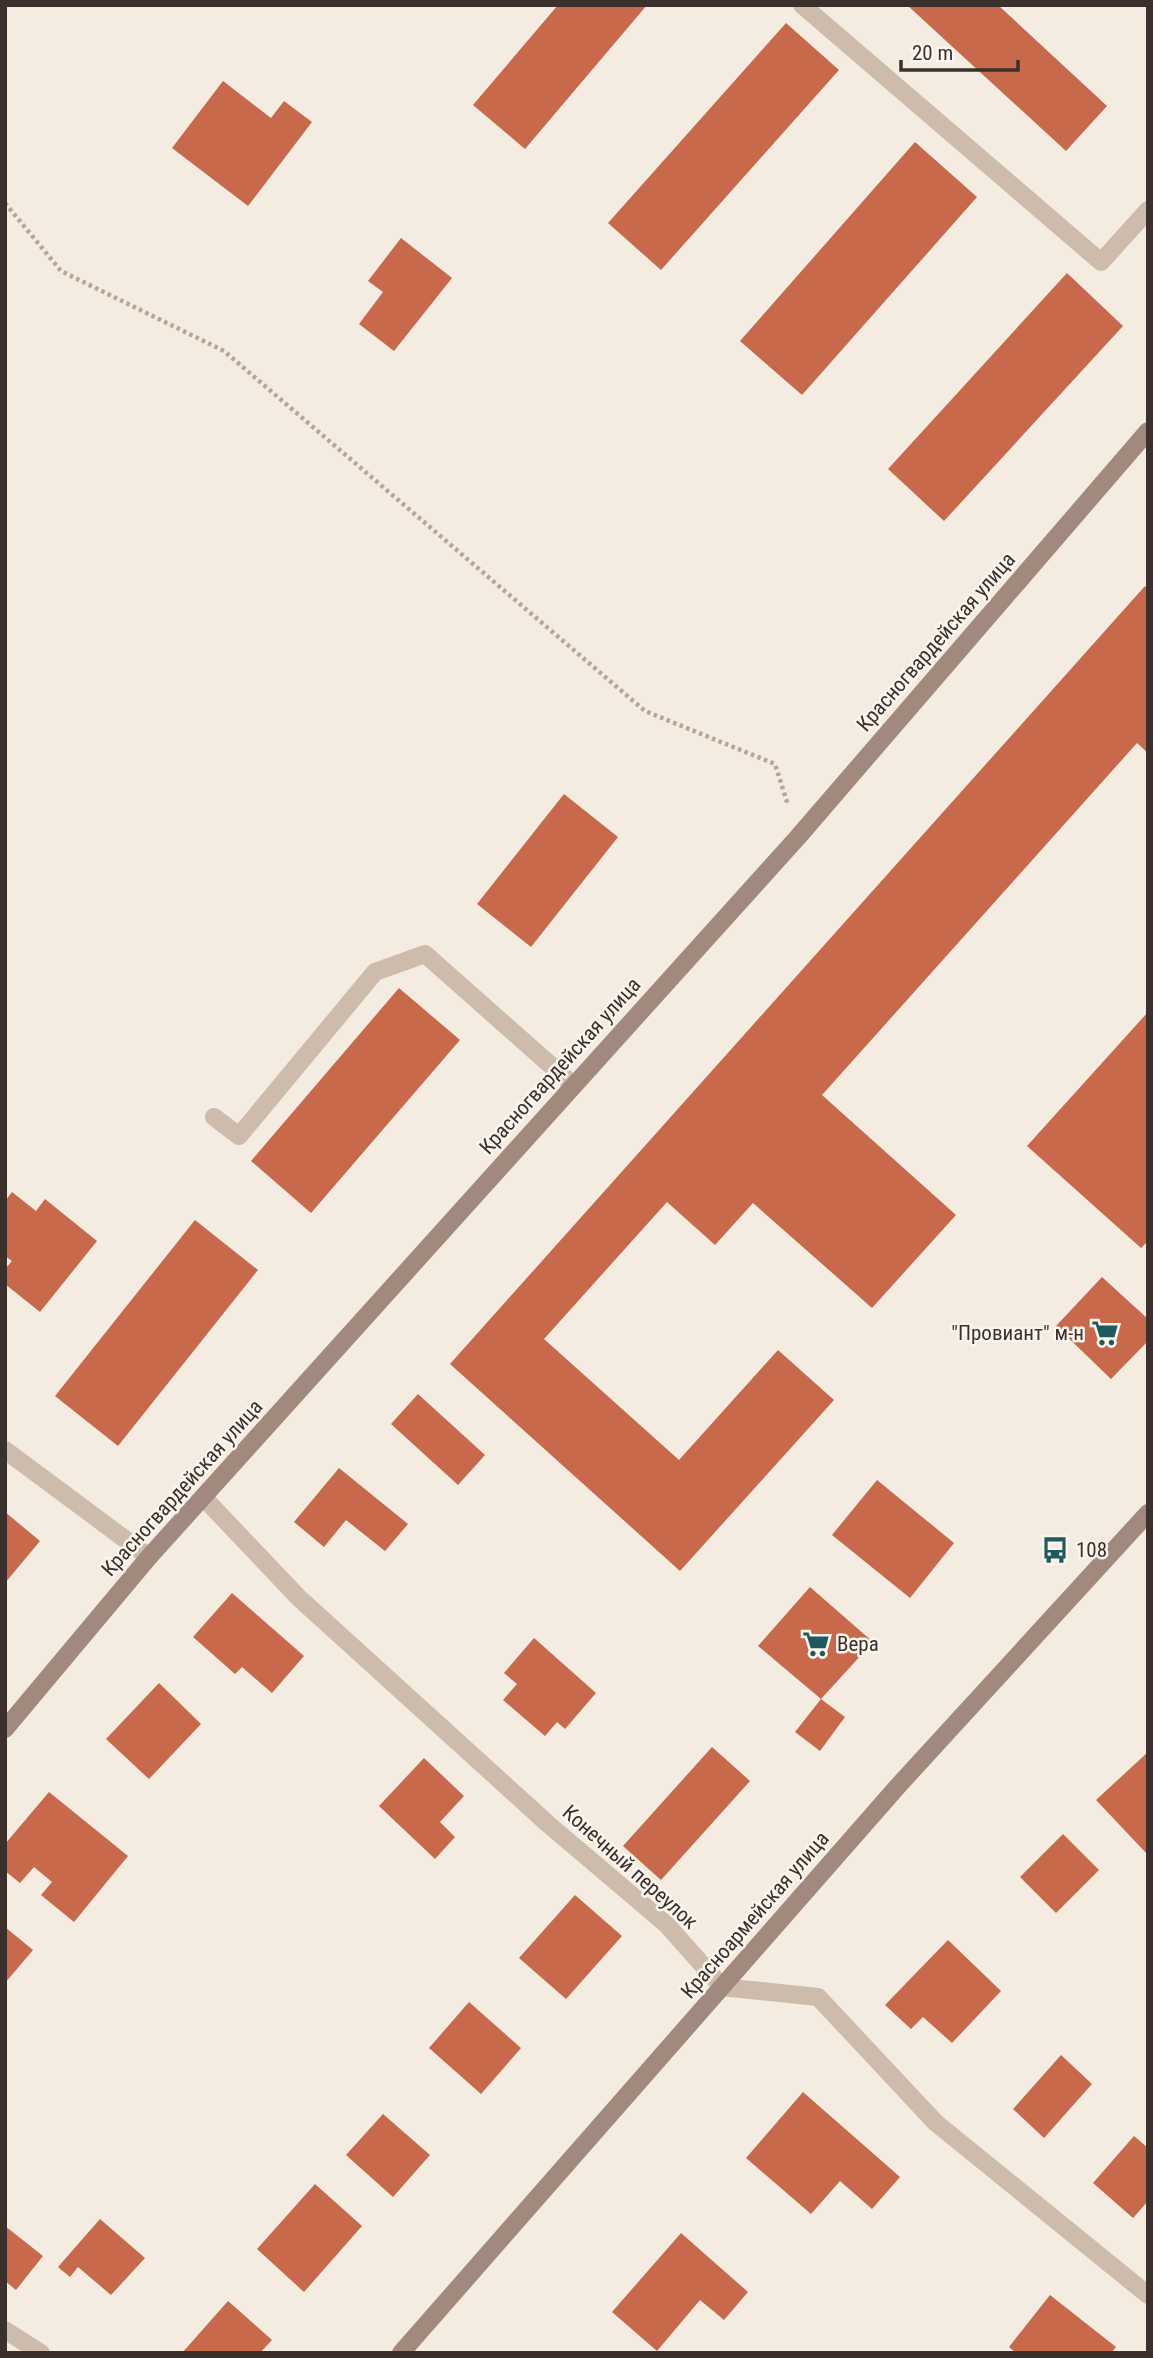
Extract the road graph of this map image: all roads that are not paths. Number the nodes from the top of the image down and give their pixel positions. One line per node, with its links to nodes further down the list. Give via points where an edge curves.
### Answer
1 (802, 5): 2 (street, via 1101,262)
2 (1148, 209)
3 (1148, 431): 4 (street, Красногвардейская улица, via 798,836)
4 (573, 1085): 5 (street, via 425,954 375,972 239,1136); 7 (street, Красногвардейская улица)
5 (214, 1117)
6 (5, 1450): 9 (street)
7 (204, 1499): 9 (street, Красногвардейская улица); 11 (street, Конечный переулок, via 299,1598 548,1824 667,1925)
8 (1148, 1513): 11 (street, Красноармейская улица)
9 (149, 1557): 10 (street, Красногвардейская улица)
10 (5, 1729)
11 (722, 1987): 12 (street, via 818,1997 936,2123); 15 (street, Красноармейская улица)
12 (1148, 2295)
13 (5, 2330): 14 (street)
14 (41, 2353)
15 (401, 2353)

